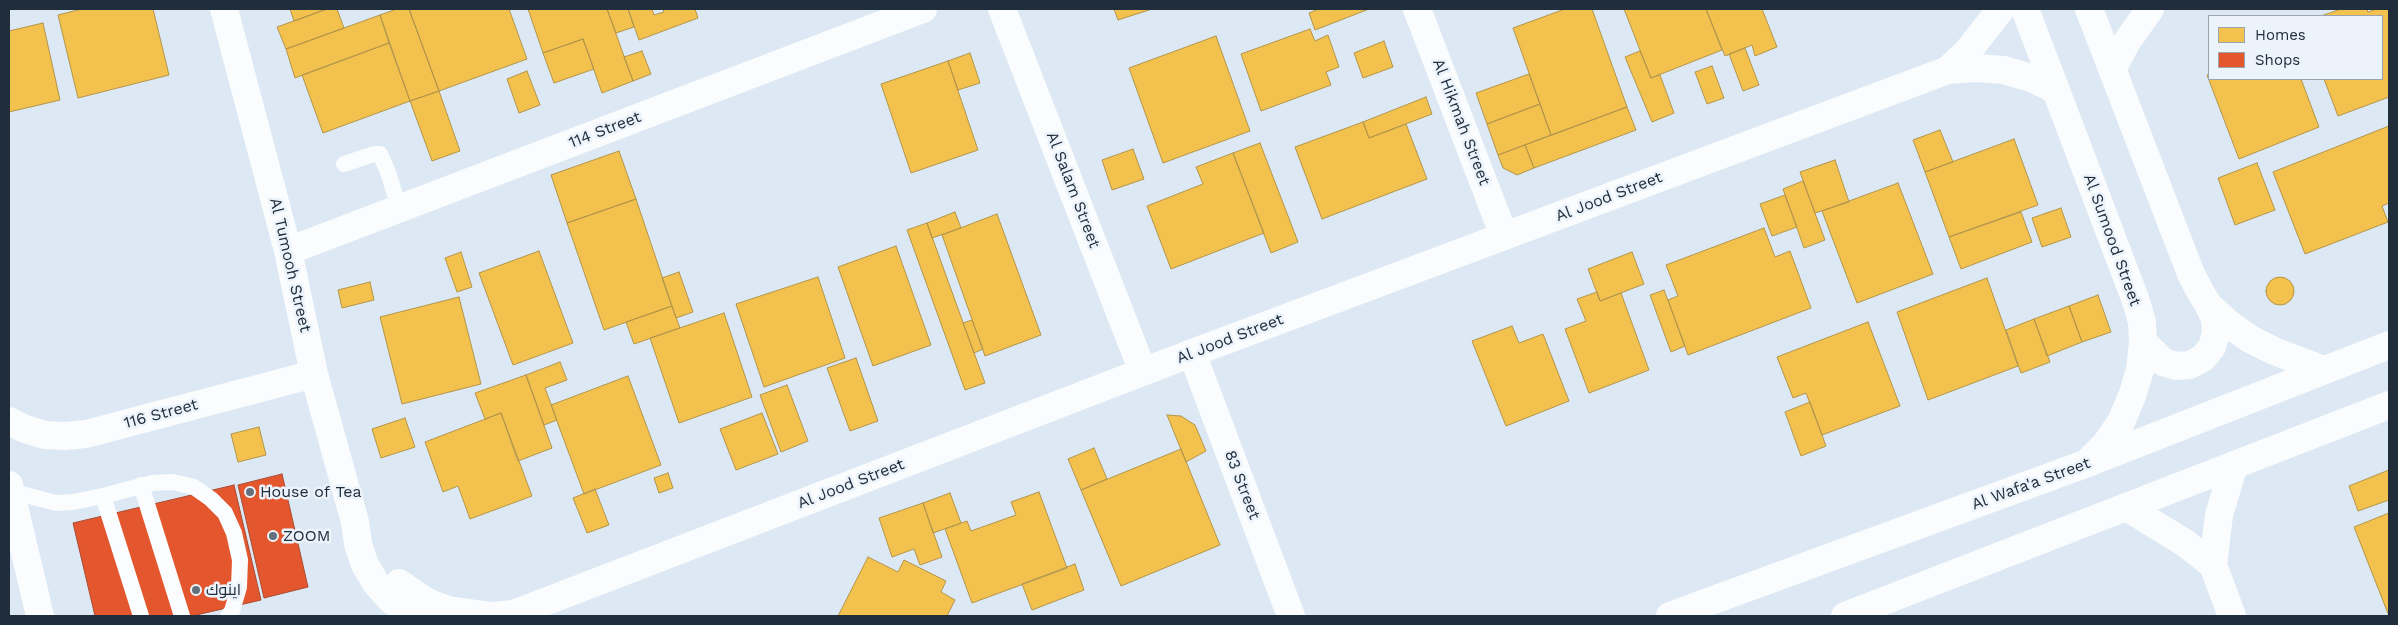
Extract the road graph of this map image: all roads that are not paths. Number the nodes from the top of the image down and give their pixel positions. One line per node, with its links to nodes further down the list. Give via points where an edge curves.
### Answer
1 (224, 9): 15 (street, Al Tumooh Street)
2 (923, 9): 13 (street, 114 Street)
3 (1002, 9): 21 (street, Al Salam Street)
4 (1417, 9): 14 (street, Al Hikmah Street)
5 (2001, 9): 10 (street, Al Jood Street, via 1968,51)
6 (2025, 9): 11 (street, Al Sumood Street)
7 (2089, 9): 9 (street)
8 (2150, 9): 9 (street)
9 (2113, 68): 16 (street, via 2191,274)
10 (1948, 70): 11 (street, Al Jood Street, via 2004,70); 14 (street, Al Jood Street)
11 (2056, 90): 17 (street, Al Sumood Street, via 2136,301)
12 (344, 164): 13 (lane, via 380,154)
13 (399, 208): 15 (street, 114 Street)
14 (1504, 236): 19 (street, Al Jood Street)
15 (288, 251): 22 (street, Al Tumooh Street)
16 (2209, 306): 17 (street, via 2216,333 2212,347 2203,358 2190,365 2176,366 2163,362); 20 (street, via 2228,324 2274,352)
17 (2143, 342): 25 (street, Al Sumood Street, via 2140,370 2121,422 2105,445)
18 (2389, 344): 20 (street, Al Wafa'a Street)
19 (1192, 353): 21 (street, Al Jood Street); 40 (street, 83 Street)
20 (2324, 370): 25 (street, Al Wafa'a Street)
21 (1143, 372): 34 (street, Al Jood Street)
22 (314, 374): 24 (street, 116 Street, via 86,434 45,435); 31 (street, Al Tumooh Street)
23 (2389, 405): 26 (street)
24 (9, 421)
25 (2085, 464): 33 (street, Al Wafa'a Street)
26 (2234, 465): 30 (street); 32 (street, via 2219,515)
27 (141, 485): 29 (lane); 37 (lane); 38 (lane, via 174,482 194,488 225,513 240,560 239,587)
28 (10, 488): 29 (lane, via 56,503); 35 (street)
29 (103, 496): 36 (lane)
30 (2128, 508): 32 (street, via 2185,543); 43 (street)
31 (355, 522): 34 (street, Al Tumooh Street, via 376,561 397,582 427,602 470,614); 39 (street, Al Tumooh Street, via 365,565 376,584 391,600)
32 (2213, 565): 44 (street)
33 (1754, 584): 41 (street, Al Wafa'a Street); 42 (street)
34 (511, 615)
35 (40, 616)
36 (141, 616)
37 (182, 616)
38 (228, 616)
39 (416, 616)
40 (1291, 616)
41 (1670, 616)
42 (1708, 616)
43 (1846, 616)
44 (2232, 616)

